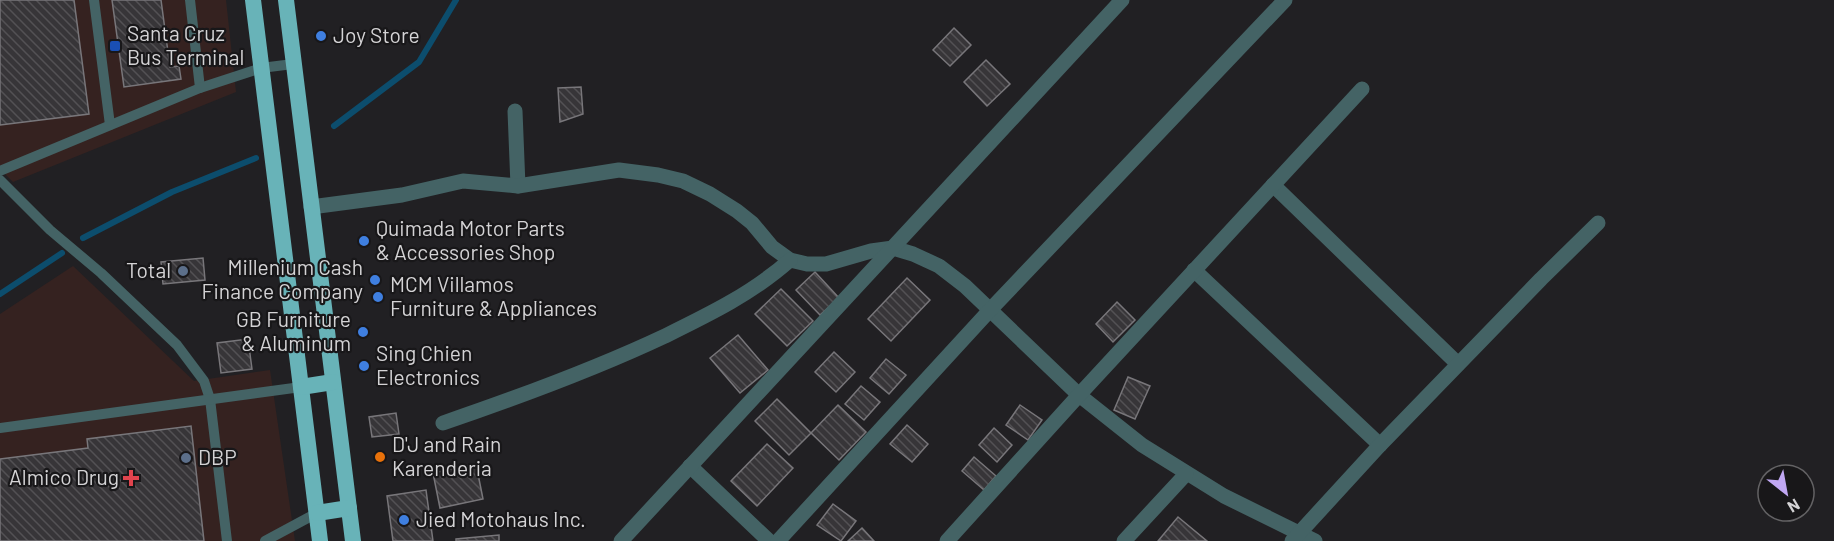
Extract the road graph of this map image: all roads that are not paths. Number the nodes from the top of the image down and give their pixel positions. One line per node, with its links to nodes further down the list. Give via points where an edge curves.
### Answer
1 (94, 0): 12 (lane)
2 (190, 0): 9 (lane)
3 (253, 0): 8 (highway)
4 (286, 0): 7 (highway)
5 (1122, 0): 20 (street)
6 (1285, 0): 23 (street)
7 (293, 64): 8 (lane); 18 (highway)
8 (261, 68): 9 (lane); 26 (highway)
9 (200, 88): 12 (lane)
10 (1362, 89): 16 (street)
11 (515, 111): 17 (street)
12 (110, 125): 14 (lane)
13 (0, 157): 14 (lane)
14 (4, 169)
15 (0, 180): 28 (lane, via 177,345 204,381)
16 (1273, 185): 22 (street); 24 (street)
17 (518, 186): 18 (street, via 463,181 402,195); 21 (street, via 619,170 683,181 737,211)
18 (311, 207): 25 (highway)
19 (1598, 223): 24 (street)
20 (893, 248): 21 (street, via 871,250 826,264); 23 (street, via 939,266); 32 (street)
21 (790, 260): 29 (street, via 740,298 640,348)
22 (1194, 270): 27 (street); 31 (street)
23 (990, 310): 27 (street); 43 (street)
24 (1458, 364): 31 (street)
25 (333, 382): 26 (highway); 34 (highway)
26 (301, 387): 28 (lane); 35 (highway)
27 (1079, 395): 33 (street, via 1142,446); 44 (street)
28 (210, 399): 30 (lane); 37 (lane)
29 (443, 423)
30 (0, 428)
31 (1380, 445): 36 (street)
32 (690, 466): 41 (street); 42 (street)
33 (1186, 474): 36 (street); 45 (street)
34 (349, 508): 35 (highway); 40 (highway)
35 (317, 513): 38 (lane); 39 (highway)
36 (1296, 537): 46 (street)
37 (228, 541)
38 (265, 541)
39 (320, 541)
40 (353, 541)
41 (621, 541)
42 (769, 541)
43 (778, 541)
44 (947, 541)
45 (1124, 541)
46 (1315, 541)

